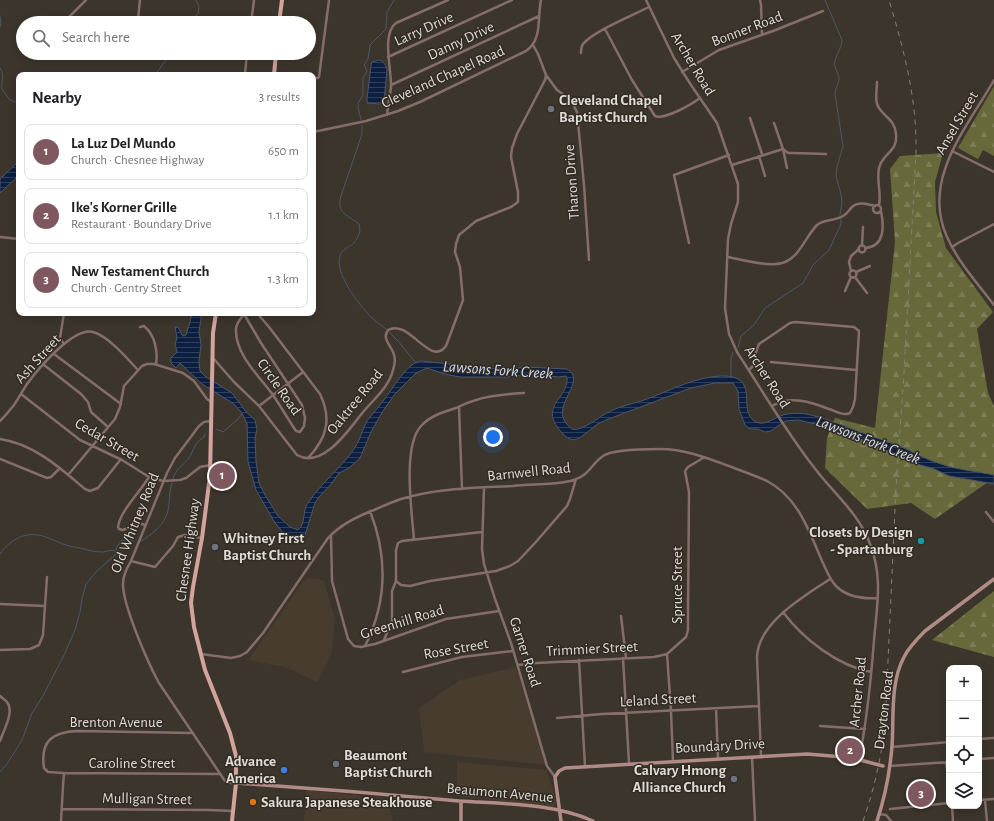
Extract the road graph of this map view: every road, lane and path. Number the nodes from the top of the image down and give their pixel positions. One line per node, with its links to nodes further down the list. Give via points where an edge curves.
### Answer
1 (86, 0): 13 (street)
2 (140, 0): 14 (street)
3 (254, 0): 15 (street)
4 (282, 0): 16 (main road)
5 (329, 0): 29 (street, via 319,77)
6 (448, 0): 22 (street, via 394,24 390,30)
7 (512, 0): 22 (street, Larry Drive)
8 (541, 0): 17 (street)
9 (646, 0): 11 (street, Archer Road)
10 (760, 0): 19 (street)
11 (649, 7): 18 (street); 27 (street, Archer Road)
12 (823, 11): 19 (street, Bonner Road)
13 (70, 16)
14 (138, 16)
15 (252, 16)
16 (280, 16)
17 (539, 16): 20 (street, via 537,37); 32 (street, Danny Drive)
18 (605, 29): 21 (street, via 582,45); 33 (street, via 632,80 655,116 661,117 685,108)
19 (762, 35): 27 (street, Bonner Road, via 715,52)
20 (533, 45): 28 (street, Tharon Drive); 34 (street, Cleveland Chapel Road, via 521,54)
21 (581, 53)
22 (388, 57): 32 (street)
23 (246, 60): 25 (street)
24 (275, 60): 26 (main road)
25 (245, 72)
26 (274, 72)
27 (682, 72): 33 (street, Archer Road)
28 (546, 75): 61 (street, Tharon Drive, via 557,90 573,102 578,117); 101 (street, Oaktree Road, via 516,134 512,148 518,202 476,221 461,232 458,239 455,252 464,300 446,346 434,352 406,332 394,328 388,330 386,338 395,358 393,372 387,384 343,438 322,454)
29 (316, 78)
30 (994, 80): 39 (street, Ansel Street)
31 (877, 82): 48 (street, via 876,103 893,122 896,135 893,149 879,166)
32 (391, 85): 34 (street)
33 (700, 98): 42 (street, Archer Road, via 717,123)
34 (387, 115): 37 (street, Cleveland Chapel Road)
35 (750, 118): 40 (street)
36 (774, 123): 38 (street)
37 (316, 131)
38 (783, 149): 40 (street); 41 (street, via 788,153); 45 (street)
39 (952, 151): 46 (street); 57 (street, Ansel Street, via 943,175 940,201 943,226)
40 (762, 154): 43 (street)
41 (826, 154)
42 (729, 155): 44 (street, Archer Road); 55 (street, via 675,174)
43 (759, 156): 44 (street); 47 (street)
44 (732, 165): 60 (street, Archer Road, via 739,196 730,231)
45 (787, 168)
46 (994, 172)
47 (765, 176)
48 (879, 205): 49 (street); 50 (street)
49 (875, 206): 50 (street, via 874,211); 60 (street, via 866,203 855,205 844,216 818,224 800,249 785,262 760,263)
50 (881, 211): 58 (street, via 881,238)
51 (994, 224): 57 (street)
52 (863, 227): 56 (street)
53 (0, 237): 54 (street)
54 (16, 238)
55 (689, 242)
56 (862, 245): 58 (street); 59 (street)
57 (952, 247): 69 (street, Ansel Street)
58 (866, 248): 59 (street, via 864,252)
59 (858, 249): 63 (street, via 849,262)
60 (728, 257): 83 (street, Archer Road, via 726,321 734,346)
61 (589, 260)
62 (870, 266): 64 (street)
63 (851, 271): 64 (street); 65 (street)
64 (856, 272): 66 (street)
65 (851, 277): 66 (street); 67 (street)
66 (855, 277): 68 (street)
67 (845, 291)
68 (867, 293)
69 (994, 305)
70 (64, 316): 76 (street, via 60,338)
71 (216, 316): 78 (main road, Chesnee Highway)
72 (243, 316): 89 (street, Circle Road, via 236,326 239,346)
73 (245, 316): 86 (street, Circle Road)
74 (260, 316): 85 (street)
75 (140, 327): 80 (street, via 148,329 154,341)
76 (64, 344): 77 (street, Ash Street); 82 (street, Ash Street, via 81,333 94,332 118,349)
77 (54, 354): 81 (street, Ash Street); 91 (street)
78 (213, 360): 90 (main road, Chesnee Highway); 92 (street)
79 (771, 362): 84 (street)
80 (156, 364): 82 (street, via 146,364); 90 (street, via 187,375)
81 (44, 365): 88 (street, Ash Street); 97 (street, via 81,394 88,402 91,412)
82 (137, 369): 91 (street, via 124,386)
83 (749, 370): 84 (street, via 754,366 761,342 795,322 857,328 859,333); 93 (street, Archer Road)
84 (856, 370): 93 (street, via 855,403 848,414 792,400)
85 (303, 372): 86 (street); 101 (street, via 320,394 325,406 326,419 323,438)
86 (288, 383): 89 (street); 89 (street, Circle Road, via 304,409 305,422 301,431 296,431)
87 (524, 393): 94 (street, via 486,397)
88 (21, 394): 95 (street, Ash Street); 99 (street, Cedar Street, via 80,440)
89 (273, 395): 92 (street)
90 (211, 402): 96 (main road, Chesnee Highway)
91 (121, 404): 97 (street, via 118,414)
92 (259, 406): 101 (street, via 295,453)
93 (772, 406): 127 (street, Archer Road, via 813,467 849,508 864,530 875,560)
94 (459, 407): 111 (street); 112 (street, via 430,418 416,434 411,455)
95 (0, 421)
96 (211, 421): 104 (main road, Chesnee Highway); 109 (street, Old Whitney Road, via 199,426 175,458)
97 (108, 427): 99 (street)
98 (0, 439): 105 (street, via 30,449)
99 (92, 446): 103 (street, Cedar Street); 106 (street)
100 (703, 457): 108 (street, Barnwell Road, via 671,449 639,449 612,453 601,457 587,473); 124 (street, Barnwell Road, via 759,478 783,492 804,520); 138 (street, Spruce Street, via 685,471 689,492 688,633)
101 (308, 458)
102 (0, 459): 105 (street, via 47,478)
103 (121, 459): 106 (street, via 98,488 90,491); 107 (street, Cedar Street)
104 (211, 466): 109 (street, Cedar Street, via 202,466 183,480); 119 (main road, Chesnee Highway)
105 (60, 468): 106 (street)
106 (68, 475)
107 (149, 477): 109 (street, Cedar Street); 116 (street, via 121,516 118,527 123,530 139,523)
108 (576, 479): 110 (street, Barnwell Road); 122 (street, via 567,506 521,558 505,568)
109 (163, 481): 116 (street, Old Whitney Road)
110 (484, 488): 111 (street, Barnwell Road); 117 (street, Garner Road)
111 (462, 489): 112 (street, Barnwell Road)
112 (411, 497): 113 (street, Barnwell Road); 120 (street)
113 (370, 511): 118 (street, Barnwell Road); 134 (street, via 380,540 383,578 377,616)
114 (986, 512): 115 (street)
115 (994, 522)
116 (145, 525): 121 (street, Old Whitney Road)
117 (482, 532): 120 (street); 122 (street, Garner Road)
118 (331, 535): 134 (street, Greenhill Road, via 332,581 346,633 351,644 357,647); 137 (street, Barnwell Road, via 249,650 231,658)
119 (202, 538): 121 (street, via 185,535 177,538 174,546 154,567); 137 (main road, Chesnee Highway, via 191,603)
120 (414, 540): 126 (street, via 402,541 397,545)
121 (131, 560): 154 (street, Old Whitney Road, via 123,582 132,617 155,676)
122 (486, 572): 126 (street, via 410,586 404,586); 130 (street, Garner Road)
123 (47, 577): 129 (street)
124 (830, 579): 127 (street, Barnwell Road, via 837,587 852,595); 131 (street)
125 (994, 579): 159 (street, Drayton Road, via 925,631 906,654 896,684)
126 (396, 581): 133 (street, via 392,591 392,621)
127 (878, 598): 143 (street, Archer Road)
128 (0, 604): 129 (street)
129 (45, 606): 135 (street, via 42,639 39,645 30,649)
130 (499, 611): 133 (street, Greenhill Road, via 446,619); 136 (street, Garner Road)
131 (783, 612): 143 (street, via 803,634 837,660 847,666); 145 (street, via 758,646)
132 (621, 616): 139 (street)
133 (384, 640): 134 (street, Greenhill Road)
134 (365, 646)
135 (0, 650)
136 (513, 651): 141 (street, Garner Road); 142 (street, Rose Street, via 462,657)
137 (201, 654): 175 (main road, Chesnee Highway, via 207,677 230,733 236,756)
138 (667, 654): 139 (street, Trimmier Street); 147 (street)
139 (625, 658): 140 (street, Trimmier Street); 148 (street)
140 (579, 660): 141 (street, Trimmier Street); 149 (street)
141 (518, 665): 174 (street, Garner Road, via 547,766)
142 (403, 672)
143 (872, 672): 152 (street, Archer Road)
144 (0, 696): 153 (street, via 8,702 10,709 9,719)
145 (759, 706): 146 (street, Leland Street); 160 (street)
146 (716, 708): 147 (street, Leland Street); 163 (street)
147 (671, 710): 148 (street, Leland Street); 165 (street)
148 (626, 713): 149 (street, Leland Street); 168 (street)
149 (581, 715): 150 (street, Leland Street); 169 (street)
150 (558, 718)
151 (820, 726): 152 (street)
152 (865, 729): 166 (street, Archer Road)
153 (1, 732): 157 (street)
154 (193, 733): 171 (street, Brenton Avenue, via 61,733 52,737 45,745); 173 (street, Old Whitney Road)
155 (994, 738): 156 (street)
156 (982, 739)
157 (0, 741)
158 (946, 742): 159 (street)
159 (892, 747): 170 (street, Drayton Road)
160 (761, 756): 161 (street, Boundary Drive); 166 (street, Boundary Drive, via 815,754)
161 (752, 757): 163 (street, Boundary Drive); 191 (street)
162 (994, 758): 164 (street)
163 (718, 759): 165 (street, Boundary Drive)
164 (982, 759)
165 (672, 761): 168 (street, Boundary Drive)
166 (861, 761): 170 (street, Boundary Drive, bridge)
167 (946, 762): 170 (street)
168 (629, 763): 169 (street, Boundary Drive)
169 (585, 766): 174 (street, Boundary Drive, via 563,768)
170 (889, 766): 185 (street, Drayton Road, via 884,801)
171 (45, 770): 172 (street, Caroline Street)
172 (64, 773): 173 (street, Caroline Street); 180 (street)
173 (221, 774): 175 (street, Old Whitney Road, via 226,781)
174 (555, 777): 183 (street, Garner Road)
175 (236, 783): 178 (street, Beaumont Avenue); 184 (main road, Chesnee Highway)
176 (994, 799): 177 (street)
177 (985, 800): 195 (street)
178 (461, 801): 183 (street, Beaumont Avenue); 188 (street)
179 (946, 803): 181 (street)
180 (62, 809): 184 (street, Mulligan Street); 186 (street)
181 (890, 809)
182 (952, 809): 194 (street)
183 (559, 810): 189 (street, Garner Road); 190 (street, Beaumont Avenue)
184 (233, 811): 187 (main road, Chesnee Highway)
185 (879, 814): 192 (street, Drayton Road); 193 (street, via 886,815)
186 (61, 821)
187 (232, 821)
188 (461, 821)
189 (561, 821)
190 (593, 821)
191 (755, 821)
192 (877, 821)
193 (891, 821)
194 (954, 821)
195 (987, 821)

